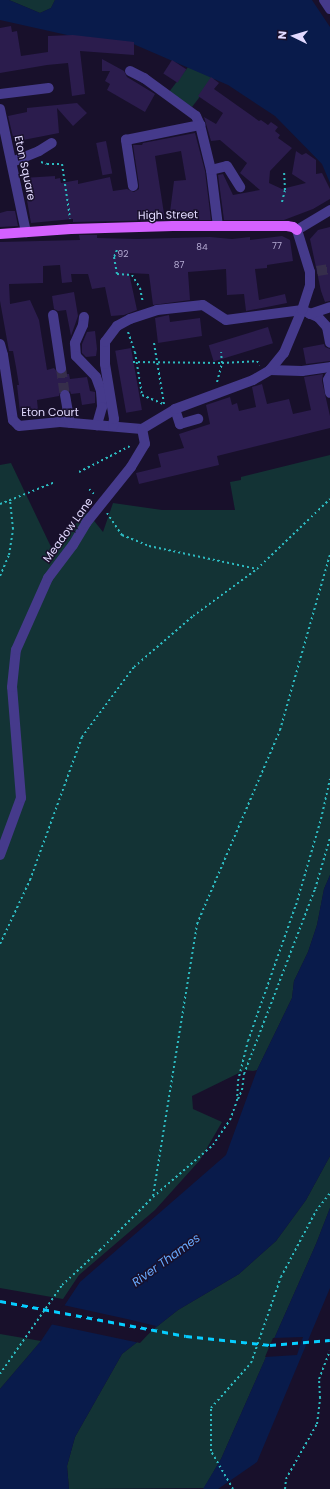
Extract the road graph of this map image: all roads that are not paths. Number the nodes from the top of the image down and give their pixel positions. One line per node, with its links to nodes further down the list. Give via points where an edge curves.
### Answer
1 (324, 0): 2 (street)
2 (330, 9)
3 (130, 71): 7 (street, via 147,75 196,116)
4 (49, 88): 5 (street)
5 (0, 94)
6 (0, 109): 8 (street, Eton Square)
7 (200, 125): 11 (street); 12 (street, via 126,140)
8 (2, 130): 10 (street, Eton Square)
9 (52, 143): 10 (street)
10 (12, 162): 17 (street, Eton Square)
11 (211, 170): 13 (street, via 227,166); 15 (street)
12 (133, 186)
13 (240, 188)
14 (330, 210): 16 (street)
15 (218, 226): 16 (main road, High Street, via 287,226); 17 (main road, High Street)
16 (297, 230): 20 (street, via 314,271)
17 (26, 232): 18 (main road, High Street)
18 (0, 234)
19 (330, 307): 20 (street)
20 (306, 312): 23 (street, via 318,317 327,327); 27 (street, via 284,353); 35 (street, via 226,320 203,305 157,310 123,322 105,342 105,364)
21 (53, 315): 26 (street)
22 (84, 317): 34 (street, via 75,343 76,356 96,377 101,391 102,407)
23 (330, 343)
24 (0, 344): 33 (street, Eton Court, via 13,420 19,426)
25 (330, 367): 27 (street)
26 (61, 368)
27 (267, 372): 31 (street, via 253,380)
28 (330, 376): 29 (street)
29 (330, 392)
30 (66, 395): 33 (street)
31 (175, 409): 32 (street, via 180,424); 36 (street, via 165,410)
32 (198, 418)
33 (70, 422): 34 (street, Eton Court)
34 (98, 425): 35 (street, Eton Court)
35 (114, 426): 36 (street, Eton Court)
36 (144, 434): 37 (street, Meadow Lane, via 145,444 131,467 86,523 48,578 16,650 12,687 21,798)
37 (0, 855)

